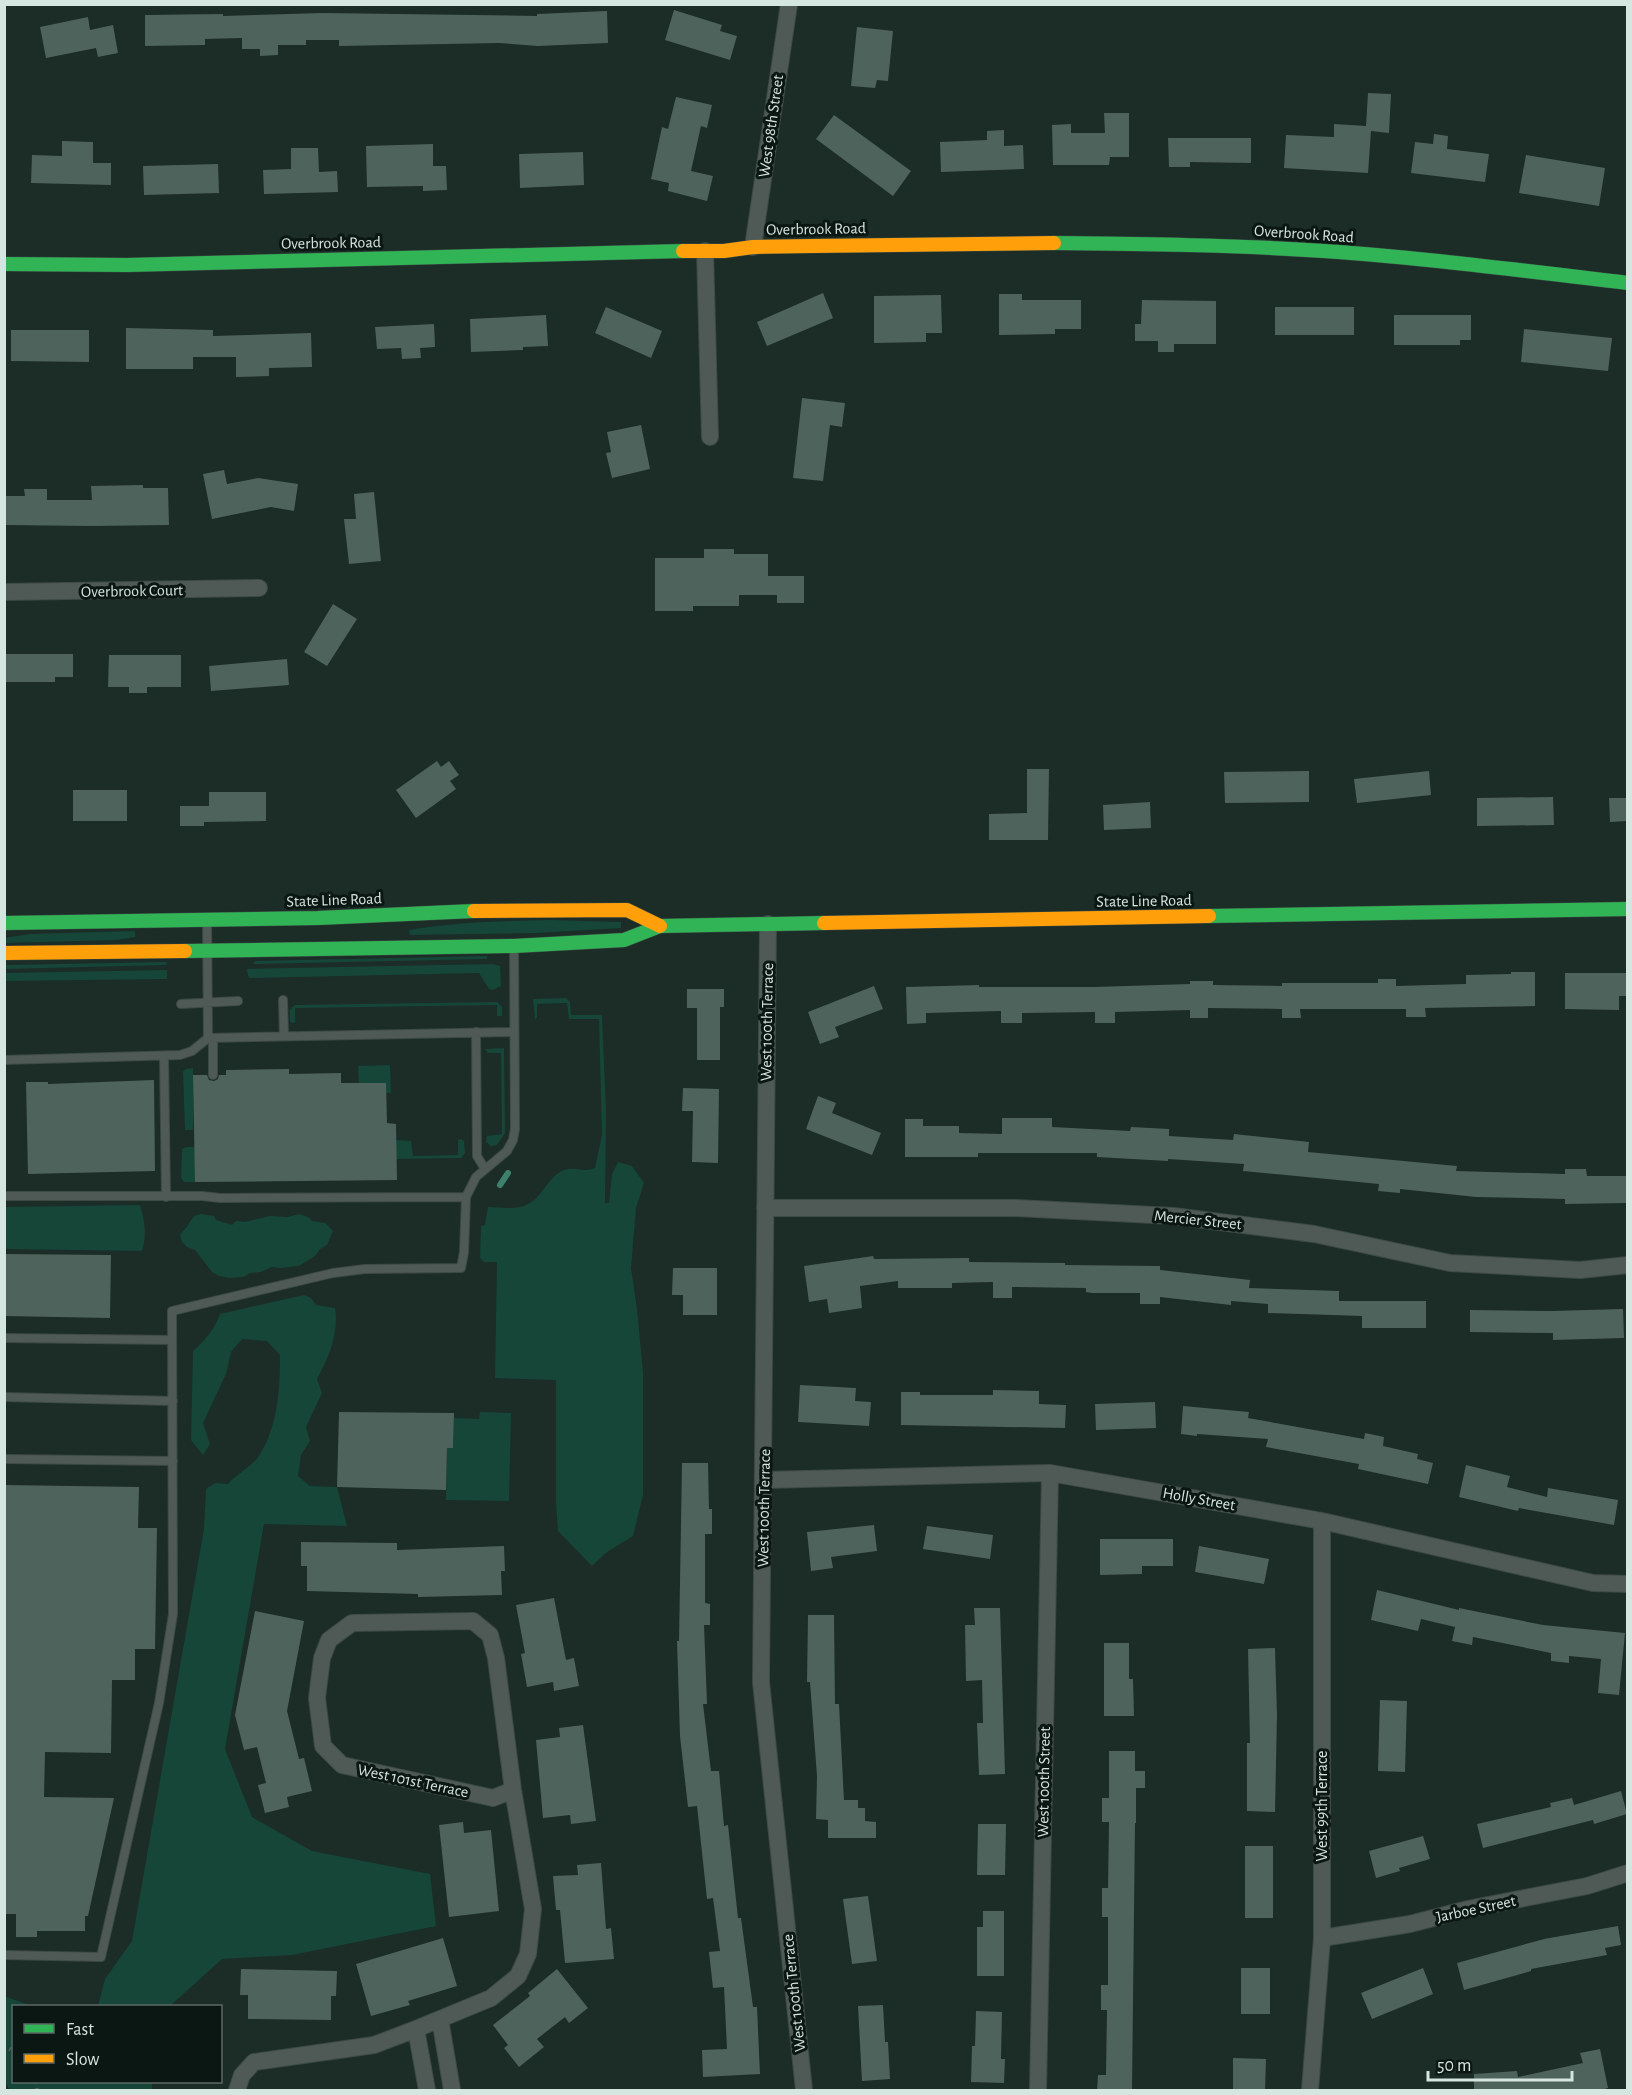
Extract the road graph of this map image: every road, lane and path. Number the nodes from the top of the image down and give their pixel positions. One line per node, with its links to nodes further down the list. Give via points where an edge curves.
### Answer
1 (789, 4): 2 (street, West 98th Street)
2 (753, 247): 3 (main road, Overbrook Road); 5 (main road, Overbrook Road, via 1059,243 1227,246 1360,254)
3 (705, 251): 4 (main road, Overbrook Road, via 127,265); 6 (street)
4 (4, 264)
5 (1628, 283)
6 (710, 437)
7 (259, 588): 8 (street, Overbrook Court)
8 (4, 592)
9 (1628, 909): 12 (main road, State Line Road)
10 (207, 920): 11 (main road, State Line Road); 13 (main road, State Line Road, via 627,910); 15 (lane)
11 (4, 923)
12 (768, 924): 13 (main road, State Line Road); 32 (street, West 100th Terrace)
13 (660, 926): 14 (main road, State Line Road, via 624,940)
14 (514, 946): 15 (main road, State Line Road); 22 (lane)
15 (207, 950): 16 (main road, State Line Road); 19 (lane)
16 (4, 953)
17 (283, 1000): 23 (lane)
18 (238, 1001): 19 (lane)
19 (208, 1003): 20 (lane); 24 (lane)
20 (181, 1004)
21 (476, 1032): 22 (lane); 23 (lane); 28 (lane, via 477,1156)
22 (514, 1032): 28 (lane, via 513,1140 507,1151)
23 (284, 1036): 24 (lane)
24 (210, 1038): 25 (lane, via 192,1051); 27 (lane)
25 (164, 1056): 26 (lane); 30 (lane)
26 (4, 1060)
27 (213, 1075)
28 (485, 1170): 31 (lane, via 476,1177)
29 (4, 1196): 30 (lane)
30 (166, 1197): 31 (lane)
31 (466, 1197): 35 (lane, via 461,1268 333,1273 210,1301 172,1311)
32 (765, 1208): 33 (street, Mercier Street, via 1015,1208 1173,1216 1314,1234 1450,1263 1580,1270); 41 (street, West 100th Terrace)
33 (1628, 1265)
34 (4, 1338): 35 (lane)
35 (172, 1340): 37 (lane)
36 (4, 1397): 37 (lane)
37 (172, 1401): 39 (lane)
38 (4, 1459): 39 (lane)
39 (173, 1461): 47 (lane, via 173,1614 159,1703 101,1957)
40 (1050, 1473): 41 (street, Holly Street); 42 (street, Holly Street); 54 (street, West 100th Street)
41 (764, 1480): 53 (street, West 100th Terrace, via 762,1682)
42 (1323, 1521): 43 (street, Holly Street, via 1593,1583); 46 (street, West 99th Terrace)
43 (1628, 1584)
44 (513, 1790): 44 (street, West 101st Terrace, via 490,1635 473,1622 352,1623 329,1640 322,1658 317,1698 323,1746 342,1765 493,1798); 48 (street, West 101st Terrace, via 533,1909 528,1954 518,1976 491,1998)
45 (1628, 1873): 46 (street, Jarboe Street, via 1587,1886 1410,1924)
46 (1322, 1938): 55 (street, West 99th Terrace)
47 (4, 1954)
48 (440, 2019): 49 (street, West 101st Terrace); 52 (street)
49 (417, 2029): 50 (street, West 101st Terrace, via 374,2044 254,2062 242,2075); 51 (street)
50 (237, 2091)
51 (427, 2091)
52 (452, 2091)
53 (804, 2091)
54 (1038, 2091)
55 (1310, 2091)

